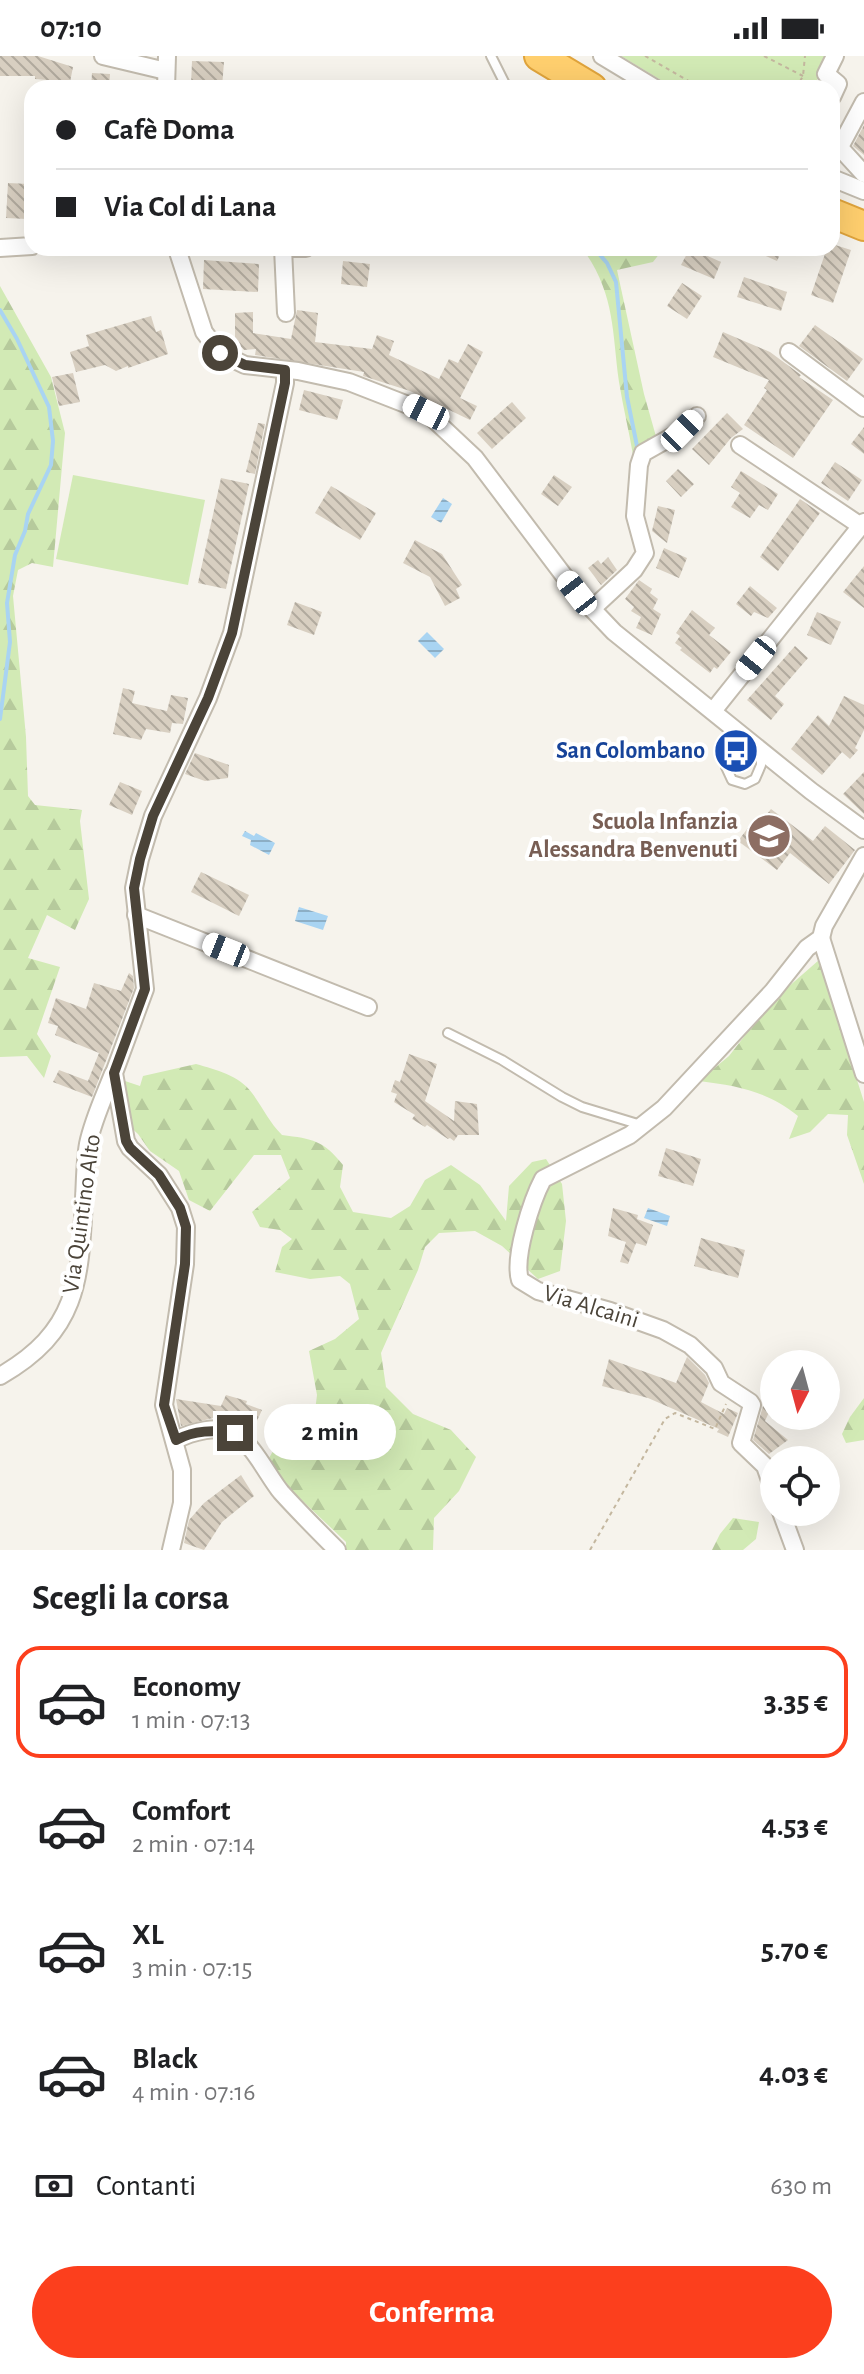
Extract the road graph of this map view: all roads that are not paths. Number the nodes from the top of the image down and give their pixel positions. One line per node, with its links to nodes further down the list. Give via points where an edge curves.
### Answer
1 (103, 56): 7 (street)
2 (491, 56): 8 (lane)
3 (539, 56): 9 (highway)
4 (563, 56): 10 (highway)
5 (602, 56): 11 (street)
6 (835, 56): 12 (street, via 826,74)
7 (166, 72)
8 (503, 80)
9 (579, 80)
10 (603, 80)
11 (642, 80)
12 (833, 80)
13 (864, 102): 14 (street, via 841,145)
14 (864, 174)
15 (840, 181): 16 (street)
16 (864, 191)
17 (840, 203): 18 (highway)
18 (864, 213)
19 (840, 216): 20 (highway)
20 (864, 226)
21 (24, 246): 22 (street)
22 (0, 248)
23 (176, 256): 27 (street, via 212,344 230,360)
24 (284, 256): 25 (street)
25 (286, 313)
26 (789, 352): 28 (street)
27 (285, 370): 32 (street, via 332,377 426,412 475,458); 38 (street, Via Quintino Alto, via 232,633 153,816 134,888)
28 (864, 408)
29 (697, 416): 32 (street, via 643,453 635,516 645,553)
30 (740, 445): 31 (street)
31 (862, 524): 33 (street)
32 (592, 609): 33 (street)
33 (713, 711): 34 (street)
34 (730, 726): 35 (street); 35 (lane, via 726,767 732,780 745,784 755,779)
35 (761, 751): 36 (street)
36 (864, 830)
37 (864, 856): 39 (street, Via Alcaini)
38 (136, 915): 40 (street); 42 (street, Via Quintino Alto, via 145,989)
39 (821, 938): 43 (street); 44 (street, Via Alcaini, via 694,1077)
40 (368, 1007)
41 (448, 1033): 44 (lane, via 572,1102)
42 (114, 1073): 45 (street, Via Quintino Alto, via 88,1145 80,1261 69,1305 43,1346); 48 (street, via 126,1141 159,1175 186,1227 164,1405)
43 (864, 1074)
44 (642, 1125): 47 (street, Via Alcaini, via 543,1179 527,1223 520,1280 538,1291 676,1337 714,1368 721,1383)
45 (0, 1376)
46 (728, 1400): 47 (street)
47 (752, 1405): 49 (street, via 741,1443)
48 (176, 1440): 51 (street, via 182,1503); 52 (street, via 190,1432 235,1433)
49 (760, 1461)
50 (786, 1526): 53 (street)
51 (171, 1550)
52 (337, 1550)
53 (795, 1550)

